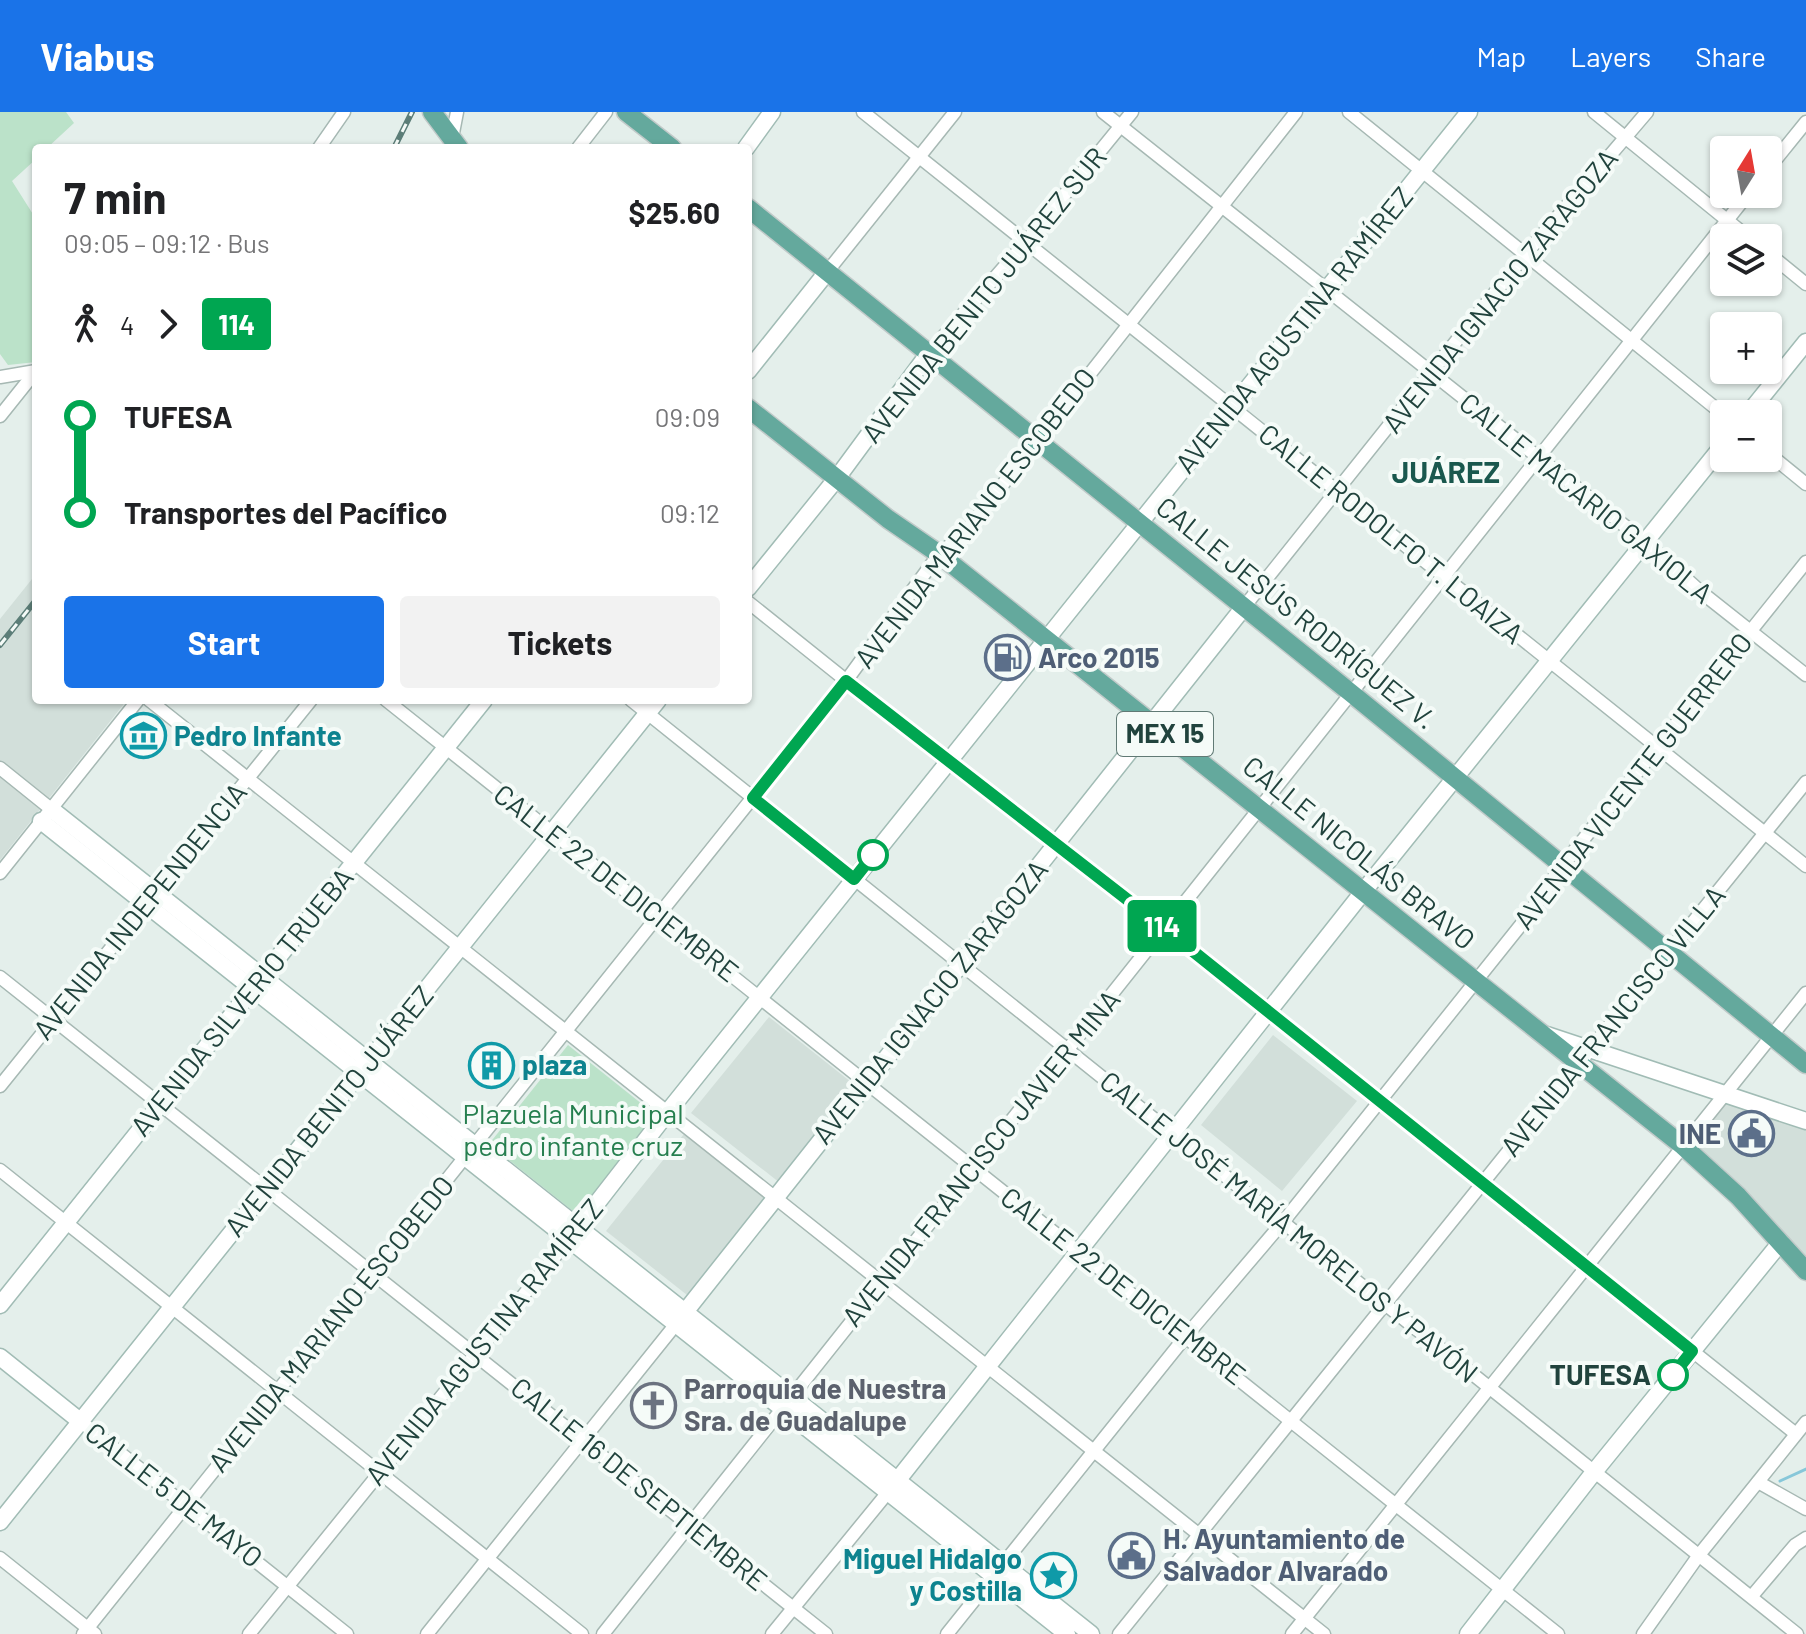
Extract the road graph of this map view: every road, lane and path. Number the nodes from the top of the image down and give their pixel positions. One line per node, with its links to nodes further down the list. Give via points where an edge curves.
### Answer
1 (344, 112): 20 (street)
2 (432, 112): 19 (main road)
3 (457, 112): 19 (street)
4 (606, 112): 21 (street)
5 (626, 112): 22 (main road)
6 (772, 112): 23 (street)
7 (863, 112): 25 (street, CALLE RODOLFO T. LOAIZA)
8 (955, 112): 25 (street)
9 (1103, 112): 17 (street, CALLE MACARIO GAXIOLA)
10 (1132, 112): 17 (street, AVENIDA BENITO JUÁREZ SUR)
11 (1296, 112): 27 (street, AVENIDA MARIANO ESCOBEDO)
12 (1349, 112): 26 (street)
13 (1469, 112): 26 (street, AVENIDA AGUSTINA RAMÍREZ)
14 (1594, 112): 18 (street)
15 (1647, 112): 18 (street, AVENIDA IGNACIO ZARAGOZA)
16 (1806, 122): 24 (street)
17 (1121, 126): 27 (street, CALLE MACARIO GAXIOLA); 32 (street, AVENIDA BENITO JUÁREZ SUR)
18 (1626, 138): 30 (street); 33 (street, AVENIDA IGNACIO ZARAGOZA)
19 (455, 143)
20 (322, 144)
21 (581, 144)
22 (667, 144)
23 (749, 144)
24 (1782, 152)
25 (919, 157): 32 (street, CALLE RODOLFO T. LOAIZA); 35 (street)
26 (1422, 171): 33 (street); 37 (street, AVENIDA AGUSTINA RAMÍREZ)
27 (1222, 206): 37 (street, CALLE MACARIO GAXIOLA); 38 (street, AVENIDA MARIANO ESCOBEDO)
28 (1737, 208): 30 (street, AVENIDA FRANCISCO JAVIER MINA)
29 (752, 211): 35 (main road, CALLE JESÚS RODRÍGUEZ V.)
30 (1727, 220): 31 (street); 39 (street, AVENIDA FRANCISCO JAVIER MINA)
31 (1732, 224)
32 (1026, 242): 38 (street, CALLE RODOLFO T. LOAIZA); 41 (street, AVENIDA BENITO JUÁREZ SUR)
33 (1525, 255): 39 (street); 44 (street, AVENIDA IGNACIO ZARAGOZA)
34 (1782, 264): 36 (street)
35 (827, 272): 41 (main road, CALLE JESÚS RODRÍGUEZ V.); 42 (street)
36 (1806, 284)
37 (1327, 290): 44 (street, CALLE MACARIO GAXIOLA); 49 (street, AVENIDA AGUSTINA RAMÍREZ)
38 (1129, 324): 49 (street, CALLE RODOLFO T. LOAIZA); 52 (street, AVENIDA MARIANO ESCOBEDO)
39 (1632, 341): 48 (street); 53 (street, AVENIDA FRANCISCO JAVIER MINA)
40 (1806, 342): 47 (street)
41 (929, 353): 52 (main road, CALLE JESÚS RODRÍGUEZ V.); 56 (street, AVENIDA BENITO JUÁREZ SUR)
42 (752, 366)
43 (32, 372): 46 (street)
44 (1431, 373): 53 (street, CALLE MACARIO GAXIOLA); 58 (street, AVENIDA IGNACIO ZARAGOZA)
45 (32, 376): 51 (street)
46 (0, 377)
47 (1759, 400)
48 (1710, 404)
49 (1233, 407): 58 (street, CALLE RODOLFO T. LOAIZA); 59 (street, AVENIDA AGUSTINA RAMÍREZ)
50 (752, 411): 56 (main road, CALLE NICOLÁS BRAVO / MEX 15)
51 (0, 416)
52 (1037, 440): 59 (main road, CALLE JESÚS RODRÍGUEZ V.); 61 (street, AVENIDA MARIANO ESCOBEDO, via 963,535)
53 (1538, 458): 60 (street, CALLE MACARIO GAXIOLA); 63 (street, AVENIDA FRANCISCO JAVIER MINA)
54 (1710, 461): 60 (street)
55 (1782, 464): 57 (street)
56 (837, 478): 61 (main road, CALLE NICOLÁS BRAVO / MEX 15); 64 (street)
57 (1806, 484)
58 (1337, 491): 63 (street, CALLE RODOLFO T. LOAIZA); 66 (street, AVENIDA IGNACIO ZARAGOZA)
59 (1140, 523): 66 (main road, CALLE JESÚS RODRÍGUEZ V.); 68 (street, AVENIDA AGUSTINA RAMÍREZ)
60 (1645, 542): 67 (street, CALLE MACARIO GAXIOLA); 69 (street)
61 (939, 554): 68 (main road, CALLE NICOLÁS BRAVO / MEX 15); 71 (street, AVENIDA MARIANO ESCOBEDO)
62 (1806, 562): 67 (street, AVENIDA VICENTE GUERRERO)
63 (1444, 576): 69 (street, CALLE RODOLFO T. LOAIZA); 72 (street, AVENIDA FRANCISCO JAVIER MINA)
64 (752, 583)
65 (752, 605): 71 (street)
66 (1244, 607): 72 (main road, CALLE JESÚS RODRÍGUEZ V.); 79 (street, AVENIDA IGNACIO ZARAGOZA)
67 (1750, 631): 70 (street, CALLE MACARIO GAXIOLA); 80 (street, AVENIDA VICENTE GUERRERO)
68 (1046, 640): 79 (main road, CALLE NICOLÁS BRAVO / MEX 15); 82 (street, AVENIDA AGUSTINA RAMÍREZ)
69 (1550, 661): 80 (street, CALLE RODOLFO T. LOAIZA); 84 (street)
70 (1806, 675)
71 (846, 681): 82 (street); 87 (street, AVENIDA MARIANO ESCOBEDO)
72 (1351, 693): 84 (main road, CALLE JESÚS RODRÍGUEZ V.); 88 (street, AVENIDA FRANCISCO JAVIER MINA)
73 (135, 704): 89 (street)
74 (154, 704): 85 (street)
75 (308, 704): 85 (street, AVENIDA INDEPENDENCIA)
76 (391, 704): 81 (street, CALLE 22 DE DICIEMBRE)
77 (481, 704): 81 (street, AVENIDA SILVERIO TRUEBA)
78 (653, 707): 87 (street, CALLE JOSÉ MARÍA MORELOS Y PAVÓN); 90 (street, AVENIDA BENITO JUÁREZ)
79 (1152, 724): 88 (main road, CALLE NICOLÁS BRAVO / MEX 15); 92 (street, AVENIDA IGNACIO ZARAGOZA)
80 (1657, 747): 91 (street, CALLE RODOLFO T. LOAIZA); 94 (street, AVENIDA VICENTE GUERRERO)
81 (446, 748): 90 (street, CALLE 22 DE DICIEMBRE); 93 (street, AVENIDA SILVERIO TRUEBA)
82 (948, 762): 92 (street); 97 (street, AVENIDA AGUSTINA RAMÍREZ)
83 (0, 768): 89 (street)
84 (1455, 778): 94 (main road, CALLE JESÚS RODRÍGUEZ V.); 98 (street)
85 (248, 779): 93 (street); 99 (street, AVENIDA INDEPENDENCIA)
86 (1806, 782): 91 (street, AVENIDA FRANCISCO VILLA)
87 (753, 798): 97 (street, CALLE JOSÉ MARÍA MORELOS Y PAVÓN); 100 (street, AVENIDA MARIANO ESCOBEDO)
88 (1259, 809): 98 (main road, CALLE NICOLÁS BRAVO / MEX 15); 101 (street, AVENIDA FRANCISCO JAVIER MINA)
89 (46, 815): 96 (street); 99 (street)
90 (552, 832): 100 (street, CALLE 22 DE DICIEMBRE); 102 (street, AVENIDA BENITO JUÁREZ)
91 (1765, 833): 95 (street, CALLE RODOLFO T. LOAIZA); 103 (street, AVENIDA FRANCISCO VILLA)
92 (1057, 843): 101 (street); 104 (street, AVENIDA IGNACIO ZARAGOZA)
93 (354, 863): 102 (street); 107 (street, AVENIDA SILVERIO TRUEBA)
94 (1562, 866): 103 (main road, CALLE JESÚS RODRÍGUEZ V.); 106 (street, AVENIDA VICENTE GUERRERO)
95 (1806, 866)
96 (0, 873)
97 (854, 879): 104 (street, CALLE JOSÉ MARÍA MORELOS Y PAVÓN); 109 (street, AVENIDA AGUSTINA RAMÍREZ)
98 (1363, 892): 106 (main road, CALLE NICOLÁS BRAVO / MEX 15); 110 (street)
99 (152, 898): 107 (street); 111 (street, AVENIDA INDEPENDENCIA)
100 (658, 916): 109 (street, CALLE 22 DE DICIEMBRE); 112 (street, AVENIDA MARIANO ESCOBEDO)
101 (1164, 928): 110 (street); 114 (street, AVENIDA FRANCISCO JAVIER MINA)
102 (460, 948): 112 (street); 117 (street, AVENIDA BENITO JUÁREZ)
103 (1669, 952): 113 (main road, CALLE JESÚS RODRÍGUEZ V.); 115 (street, AVENIDA FRANCISCO VILLA)
104 (960, 964): 114 (street, CALLE JOSÉ MARÍA MORELOS Y PAVÓN); 118 (street, AVENIDA IGNACIO ZARAGOZA)
105 (0, 977): 111 (street, CALLE 16 DE SEPTIEMBRE)
106 (1476, 981): 115 (main road, CALLE NICOLÁS BRAVO / MEX 15, via 1542,1033); 121 (street, AVENIDA VICENTE GUERRERO)
107 (258, 982): 117 (street); 122 (street, AVENIDA SILVERIO TRUEBA)
108 (1806, 993): 113 (street)
109 (759, 997): 118 (street, CALLE 22 DE DICIEMBRE); 123 (street, AVENIDA AGUSTINA RAMÍREZ)
110 (1268, 1012): 121 (street); 125 (street)
111 (53, 1020): 119 (street, AVENIDA INDEPENDENCIA); 122 (street, CALLE 16 DE SEPTIEMBRE)
112 (565, 1032): 123 (street); 127 (street, AVENIDA MARIANO ESCOBEDO)
113 (1771, 1036): 116 (main road, CALLE JESÚS RODRÍGUEZ V.); 120 (street)
114 (1068, 1050): 125 (street, CALLE JOSÉ MARÍA MORELOS Y PAVÓN); 128 (street, AVENIDA FRANCISCO JAVIER MINA)
115 (1586, 1056): 120 (street); 126 (main road, CALLE NICOLÁS BRAVO / MEX 15); 130 (street, AVENIDA FRANCISCO VILLA)
116 (1806, 1064)
117 (364, 1066): 127 (street); 131 (street, AVENIDA BENITO JUÁREZ)
118 (866, 1082): 128 (street, CALLE 22 DE DICIEMBRE); 132 (street, AVENIDA IGNACIO ZARAGOZA)
119 (0, 1086)
120 (1725, 1094): 124 (street); 126 (street)
121 (1380, 1101): 130 (street); 134 (street, AVENIDA VICENTE GUERRERO)
122 (160, 1104): 131 (street, CALLE 16 DE SEPTIEMBRE); 133 (street, AVENIDA SILVERIO TRUEBA)
123 (667, 1113): 132 (street); 135 (street, AVENIDA AGUSTINA RAMÍREZ)
124 (1806, 1121)
125 (1172, 1133): 134 (street, CALLE JOSÉ MARÍA MORELOS Y PAVÓN); 137 (street)
126 (1683, 1146): 136 (main road, CALLE NICOLÁS BRAVO / MEX 15); 138 (street)
127 (471, 1150): 135 (street); 140 (street, AVENIDA MARIANO ESCOBEDO)
128 (974, 1168): 137 (street, CALLE 22 DE DICIEMBRE); 141 (street, AVENIDA FRANCISCO JAVIER MINA)
129 (0, 1170): 133 (street)
130 (1482, 1183): 138 (street); 142 (street, AVENIDA FRANCISCO VILLA)
131 (266, 1188): 140 (street, CALLE 16 DE SEPTIEMBRE); 144 (street, AVENIDA BENITO JUÁREZ)
132 (774, 1198): 141 (street); 145 (street, AVENIDA IGNACIO ZARAGOZA)
133 (66, 1222): 143 (street, AVENIDA SILVERIO TRUEBA); 144 (street)
134 (1283, 1222): 142 (street, CALLE JOSÉ MARÍA MORELOS Y PAVÓN); 146 (street, AVENIDA VICENTE GUERRERO)
135 (574, 1232): 145 (street); 148 (street, AVENIDA AGUSTINA RAMÍREZ)
136 (1781, 1242): 139 (main road, CALLE NICOLÁS BRAVO / MEX 15); 147 (street)
137 (1079, 1251): 146 (street, CALLE 22 DE DICIEMBRE); 150 (street)
138 (1586, 1266): 147 (street); 151 (street)
139 (1806, 1271)
140 (372, 1272): 148 (street, CALLE 16 DE SEPTIEMBRE); 152 (street, AVENIDA MARIANO ESCOBEDO)
141 (881, 1284): 150 (street); 153 (street, AVENIDA FRANCISCO JAVIER MINA)
142 (1385, 1304): 151 (street, CALLE JOSÉ MARÍA MORELOS Y PAVÓN); 154 (street, AVENIDA FRANCISCO VILLA)
143 (0, 1305)
144 (171, 1306): 152 (street); 155 (street, AVENIDA BENITO JUÁREZ)
145 (681, 1317): 153 (street); 158 (street, AVENIDA IGNACIO ZARAGOZA)
146 (1186, 1336): 154 (street, CALLE 22 DE DICIEMBRE); 159 (street, AVENIDA VICENTE GUERRERO)
147 (1692, 1351): 157 (street); 161 (street)
148 (475, 1354): 158 (street, CALLE 16 DE SEPTIEMBRE); 160 (street, AVENIDA AGUSTINA RAMÍREZ)
149 (0, 1357): 155 (street, CALLE 5 DE MAYO)
150 (988, 1366): 159 (street); 163 (street)
151 (1489, 1387): 161 (street, CALLE JOSÉ MARÍA MORELOS Y PAVÓN); 164 (street)
152 (277, 1391): 160 (street); 165 (street, AVENIDA MARIANO ESCOBEDO)
153 (787, 1401): 163 (street); 168 (street, AVENIDA FRANCISCO JAVIER MINA)
154 (1291, 1420): 164 (street, CALLE 22 DE DICIEMBRE); 169 (street, AVENIDA FRANCISCO VILLA)
155 (80, 1421): 165 (street, CALLE 5 DE MAYO); 167 (street, AVENIDA BENITO JUÁREZ)
156 (1806, 1422): 157 (street)
157 (1796, 1434): 162 (street)
158 (582, 1439): 168 (street, CALLE 16 DE SEPTIEMBRE); 173 (street, AVENIDA IGNACIO ZARAGOZA)
159 (1094, 1451): 169 (street); 174 (street, AVENIDA VICENTE GUERRERO)
160 (379, 1472): 173 (street); 175 (street, AVENIDA AGUSTINA RAMÍREZ)
161 (1594, 1472): 171 (street, CALLE JOSÉ MARÍA MORELOS Y PAVÓN); 176 (street)
162 (1758, 1482): 166 (street); 171 (street)
163 (894, 1485): 174 (street); 178 (street)
164 (1396, 1504): 176 (street, CALLE 22 DE DICIEMBRE); 179 (street)
165 (186, 1505): 175 (street, CALLE 5 DE MAYO); 180 (street, AVENIDA MARIANO ESCOBEDO)
166 (1806, 1509)
167 (0, 1522)
168 (690, 1525): 178 (street, CALLE 16 DE SEPTIEMBRE); 185 (street, AVENIDA FRANCISCO JAVIER MINA)
169 (1199, 1535): 179 (street); 191 (street, AVENIDA FRANCISCO VILLA)
170 (1806, 1538): 177 (street)
171 (1699, 1555): 177 (street, CALLE JOSÉ MARÍA MORELOS Y PAVÓN); 196 (street)
172 (0, 1558): 180 (street)
173 (487, 1559): 183 (street, AVENIDA IGNACIO ZARAGOZA); 184 (street)
174 (999, 1570): 188 (street, AVENIDA VICENTE GUERRERO); 189 (street); 190 (street)
175 (287, 1586): 181 (street, AVENIDA AGUSTINA RAMÍREZ); 182 (street, CALLE 5 DE MAYO)
176 (1504, 1590): 194 (street); 195 (street, CALLE 22 DE DICIEMBRE)
177 (1752, 1596): 197 (street, CALLE JOSÉ MARÍA MORELOS Y PAVÓN)
178 (793, 1608): 186 (street); 187 (street, CALLE 16 DE SEPTIEMBRE)
179 (1304, 1619): 192 (street); 193 (street)
180 (88, 1632)
181 (249, 1634)
182 (347, 1634)
183 (427, 1634)
184 (582, 1634)
185 (603, 1634)
186 (772, 1634)
187 (826, 1634)
188 (947, 1634)
189 (1067, 1634)
190 (1091, 1634)
191 (1119, 1634)
192 (1292, 1634)
193 (1324, 1634)
194 (1468, 1634)
195 (1558, 1634)
196 (1643, 1634)
197 (1797, 1634)

